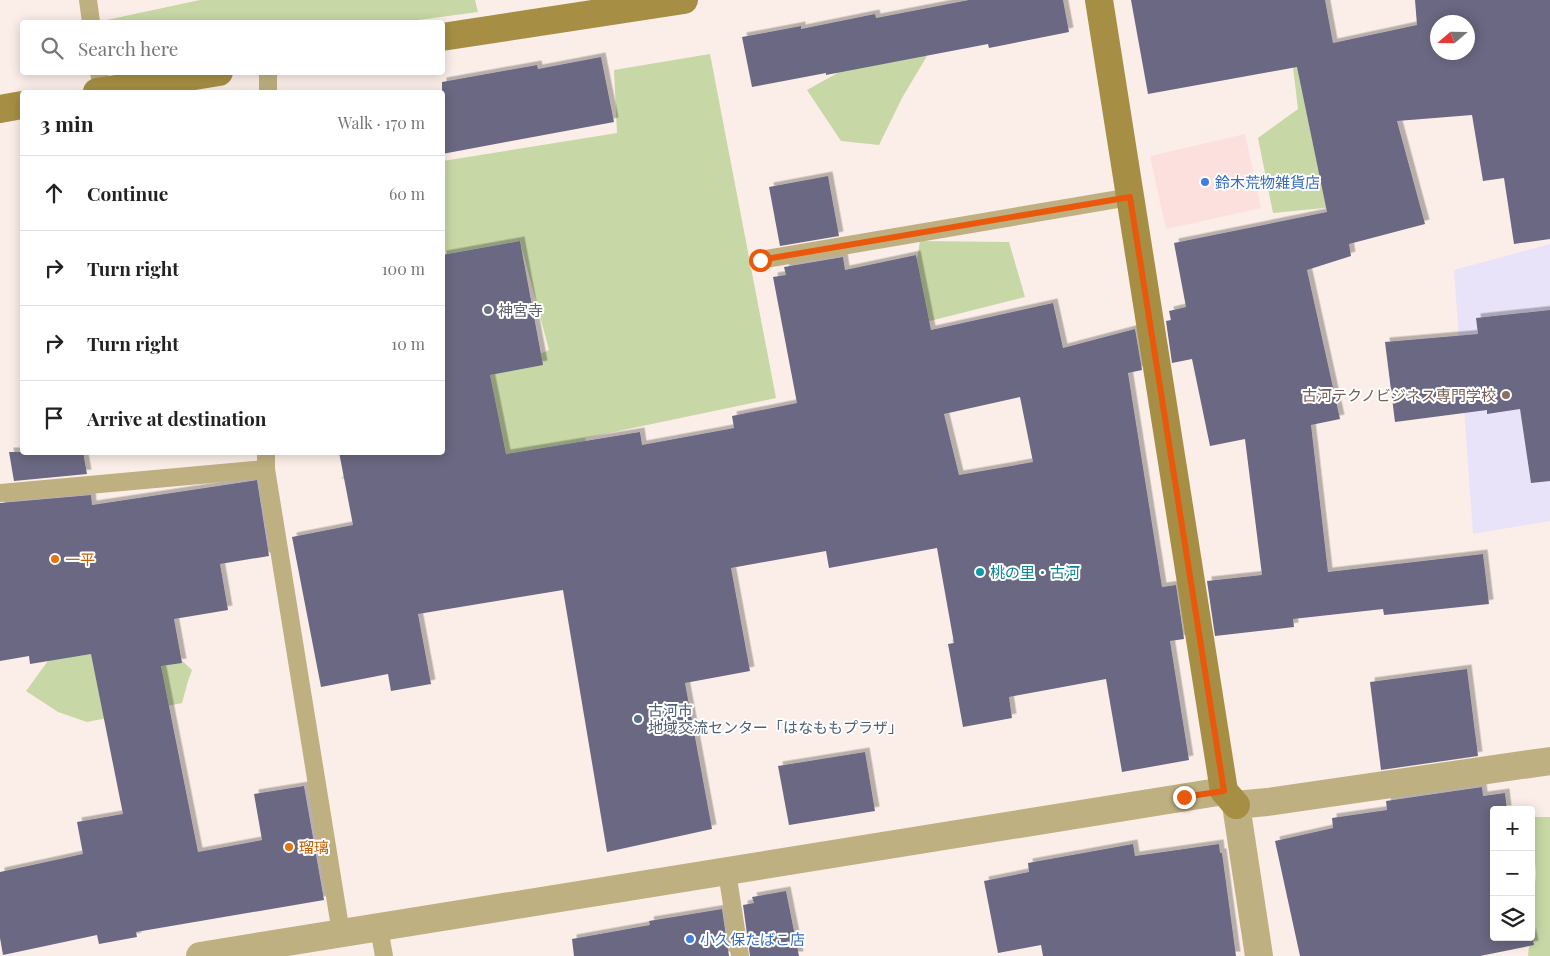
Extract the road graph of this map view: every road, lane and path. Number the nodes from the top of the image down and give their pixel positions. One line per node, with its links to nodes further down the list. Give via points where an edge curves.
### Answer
1 (88, 0): 4 (lane)
2 (684, 0): 5 (street)
3 (1099, 0): 12 (street)
4 (91, 20)
5 (445, 37)
6 (193, 75): 8 (street)
7 (268, 75): 9 (lane)
8 (99, 86)
9 (268, 90)
10 (20, 105): 11 (street)
11 (0, 108)
12 (1130, 197): 13 (lane); 17 (street)
13 (760, 260)
14 (266, 461): 15 (lane); 20 (lane)
15 (0, 493)
16 (1550, 761): 17 (street, via 1291,799)
17 (1230, 798): 18 (street); 24 (street)
18 (727, 872): 19 (street); 23 (lane)
19 (379, 928): 20 (street); 22 (lane)
20 (341, 933): 21 (street)
21 (200, 956)
22 (384, 956)
23 (740, 956)
24 (1259, 956)

